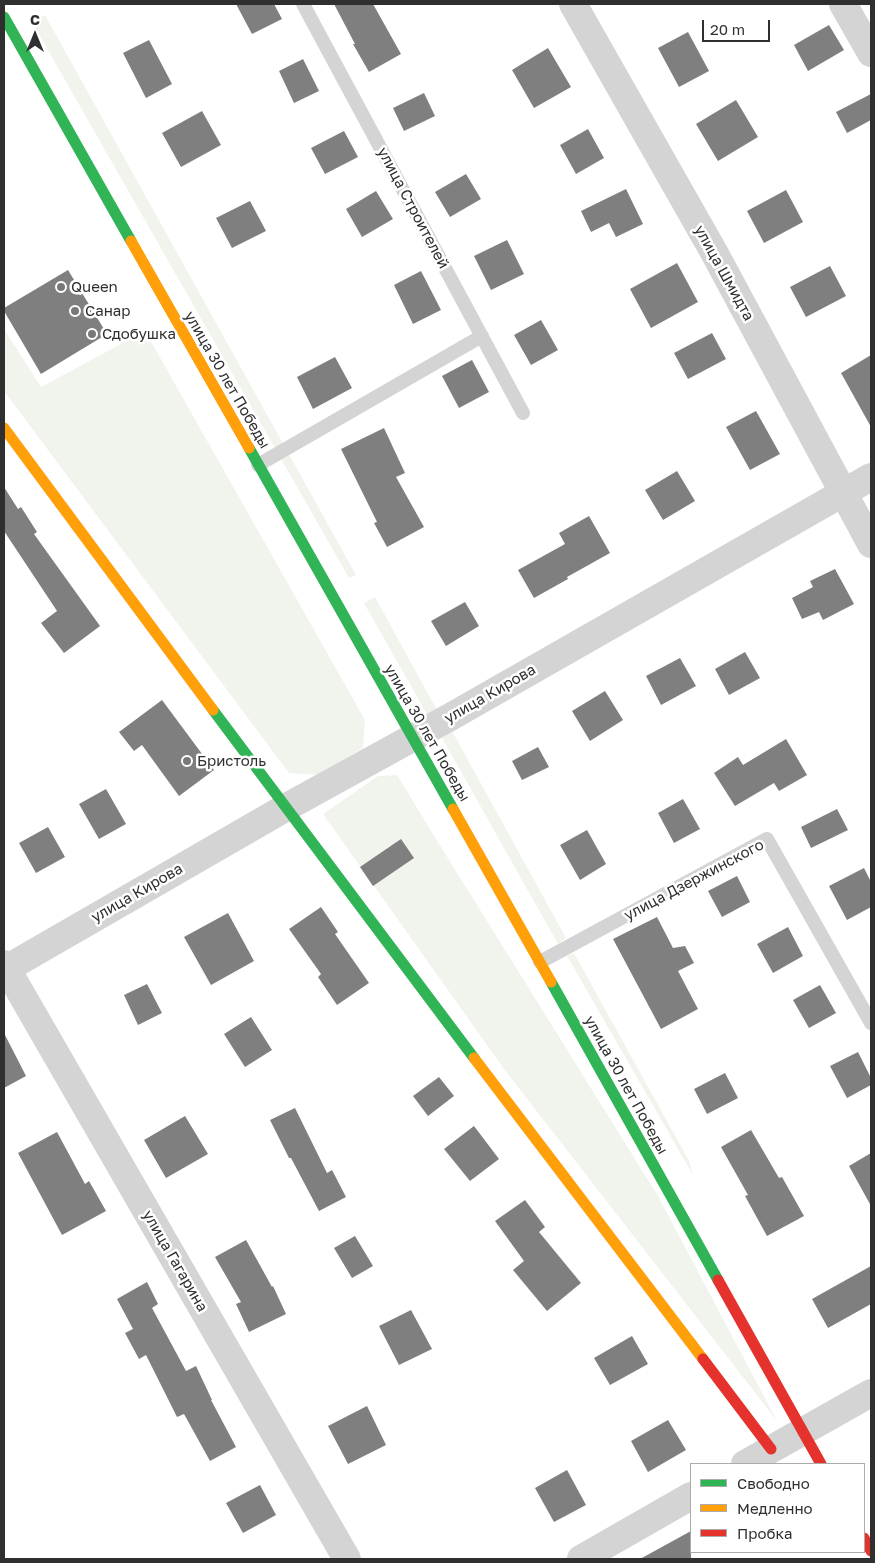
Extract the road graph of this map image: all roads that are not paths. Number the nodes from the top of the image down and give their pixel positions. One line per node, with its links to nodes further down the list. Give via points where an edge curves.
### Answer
1 (303, 4): 6 (lane, улица Строителей)
2 (573, 4): 11 (street, улица Шмидта, via 715,254)
3 (843, 4): 5 (street)
4 (4, 17): 9 (street, улица 30 лет Победы)
5 (871, 53)
6 (482, 336): 7 (lane, улица Строителей); 9 (lane)
7 (523, 413)
8 (4, 428): 14 (street)
9 (258, 465): 13 (street, улица 30 лет Победы)
10 (871, 477): 11 (street, улица Кирова)
11 (843, 494): 12 (street, улица Шмидта); 13 (street, улица Кирова)
12 (871, 544)
13 (412, 738): 14 (street, улица Кирова); 15 (street, улица 30 лет Победы)
14 (285, 808): 16 (street, улица Кирова); 20 (street)
15 (540, 962): 17 (lane, улица Дзержинского, via 767,839); 19 (street, улица 30 лет Победы)
16 (5, 967): 26 (street, улица Гагарина)
17 (871, 1023)
18 (871, 1393): 19 (street)
19 (802, 1432): 20 (street); 22 (street, улица 30 лет Победы)
20 (772, 1449): 21 (street)
21 (748, 1463)
22 (820, 1463)
23 (690, 1497): 27 (street)
24 (865, 1540): 25 (street)
25 (871, 1551)
26 (347, 1559)
27 (581, 1559)

